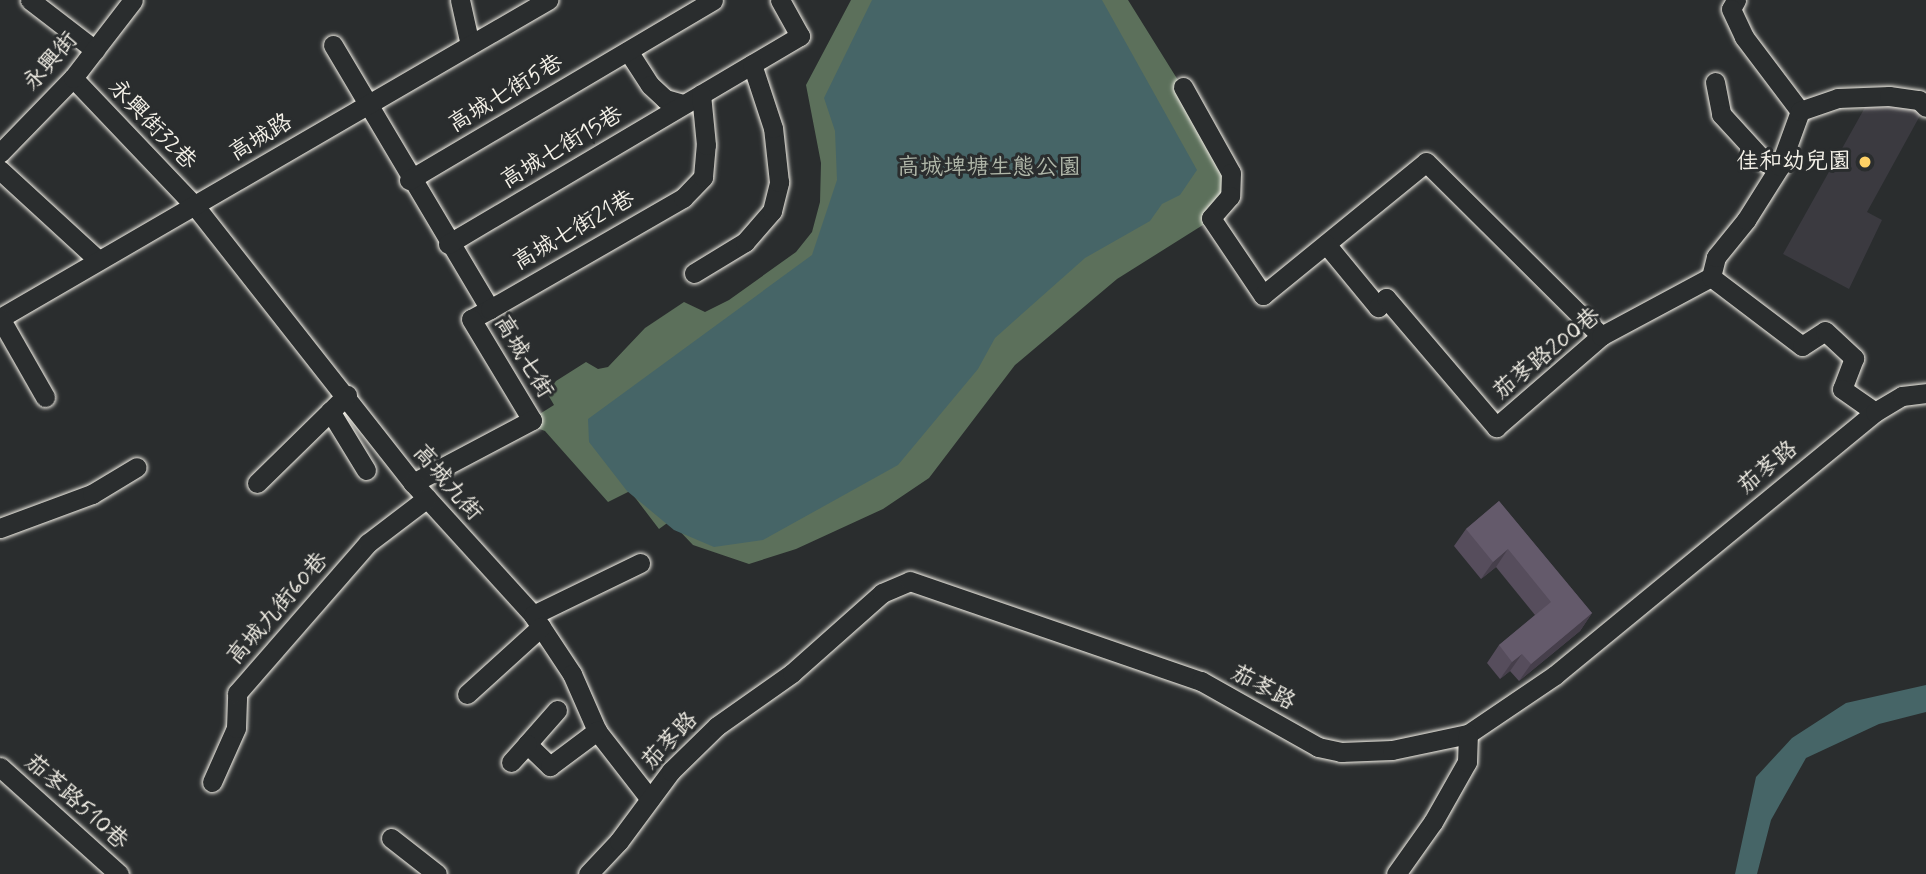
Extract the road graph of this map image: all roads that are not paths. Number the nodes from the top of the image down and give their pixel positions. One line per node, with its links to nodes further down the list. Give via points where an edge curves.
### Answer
1 (30, 0): 10 (street)
2 (133, 0): 10 (street, 永興街)
3 (460, 0): 9 (street)
4 (548, 0): 9 (street, 高城路)
5 (713, 0): 11 (street, 高城七街5巷)
6 (780, 0): 12 (street, 高城七街15巷, via 800,36)
7 (1736, 0): 20 (street, via 1731,9 1744,37)
8 (333, 45): 17 (street, 高城七街)
9 (470, 45): 17 (street, 高城路)
10 (95, 50): 13 (street, 永興街)
11 (628, 51): 18 (street, via 650,85 665,99); 24 (street, 高城七街5巷)
12 (752, 64): 16 (street, 高城七街15巷); 29 (street, via 773,128 779,182 772,211 745,242)
13 (73, 78): 21 (street, 永興街); 25 (street, 永興街32巷)
14 (1715, 82): 22 (street, via 1721,114 1765,162)
15 (1183, 87): 27 (street, via 1231,173 1230,196 1211,218 1263,295)
16 (701, 94): 18 (street, 高城七街15巷); 31 (street, 高城七街21巷, via 706,145 703,177 683,198)
17 (366, 104): 24 (street, 高城七街); 25 (street, 高城路)
18 (683, 104): 26 (street, 高城七街15巷)
19 (1926, 107): 20 (street, via 1919,100 1889,96 1838,98)
20 (1800, 111): 22 (street)
21 (0, 153)
22 (1780, 166): 30 (street, via 1716,257)
23 (0, 170): 28 (street)
24 (410, 180): 26 (street, 高城七街)
25 (195, 206): 28 (street, 高城路); 35 (street, 高城九街)
26 (448, 244): 31 (street, 高城七街)
27 (1326, 244): 33 (street, via 1426,162); 33 (street, 茄苳路200巷, via 1378,307 1386,298 1496,427)
28 (97, 259): 32 (street, 高城路)
29 (694, 272)
30 (1710, 277): 33 (street, 茄苳路200巷); 38 (street, via 1802,346 1825,331 1832,336 1853,358 1842,389)
31 (489, 309): 42 (street, 高城七街, via 471,320 532,420)
32 (0, 318): 36 (street)
33 (1601, 336)
34 (1924, 391): 38 (street, 茄苳路, via 1902,396)
35 (346, 396): 37 (street); 42 (street, 高城九街)
36 (45, 397)
37 (330, 411): 40 (street); 41 (street)
38 (1875, 412): 50 (street, 茄苳路, via 1555,675)
39 (137, 467): 44 (street, via 92,494)
40 (366, 470)
41 (257, 483)
42 (413, 483): 43 (street, 高城九街)
43 (427, 498): 46 (street, 高城九街); 54 (street, 高城九街60巷, via 369,543 237,693 236,727)
44 (0, 528)
45 (640, 563): 46 (street)
46 (537, 621): 47 (street); 49 (street, 高城九街, via 572,674)
47 (467, 694)
48 (557, 710): 51 (street)
49 (597, 731): 51 (street, via 555,766 545,763); 55 (street, 高城九街)
50 (1468, 734): 55 (street, 茄苳路, via 1392,750 1342,752 1318,747 1201,681 910,581 883,593 792,673 718,726); 60 (street, via 1467,762)
51 (527, 744): 52 (street)
52 (511, 762)
53 (0, 767): 57 (street, 茄苳路510巷)
54 (212, 782)
55 (649, 799): 59 (street, 茄苳路)
56 (391, 838): 58 (street)
57 (119, 874)
58 (437, 874)
59 (589, 874)
60 (1396, 874)

